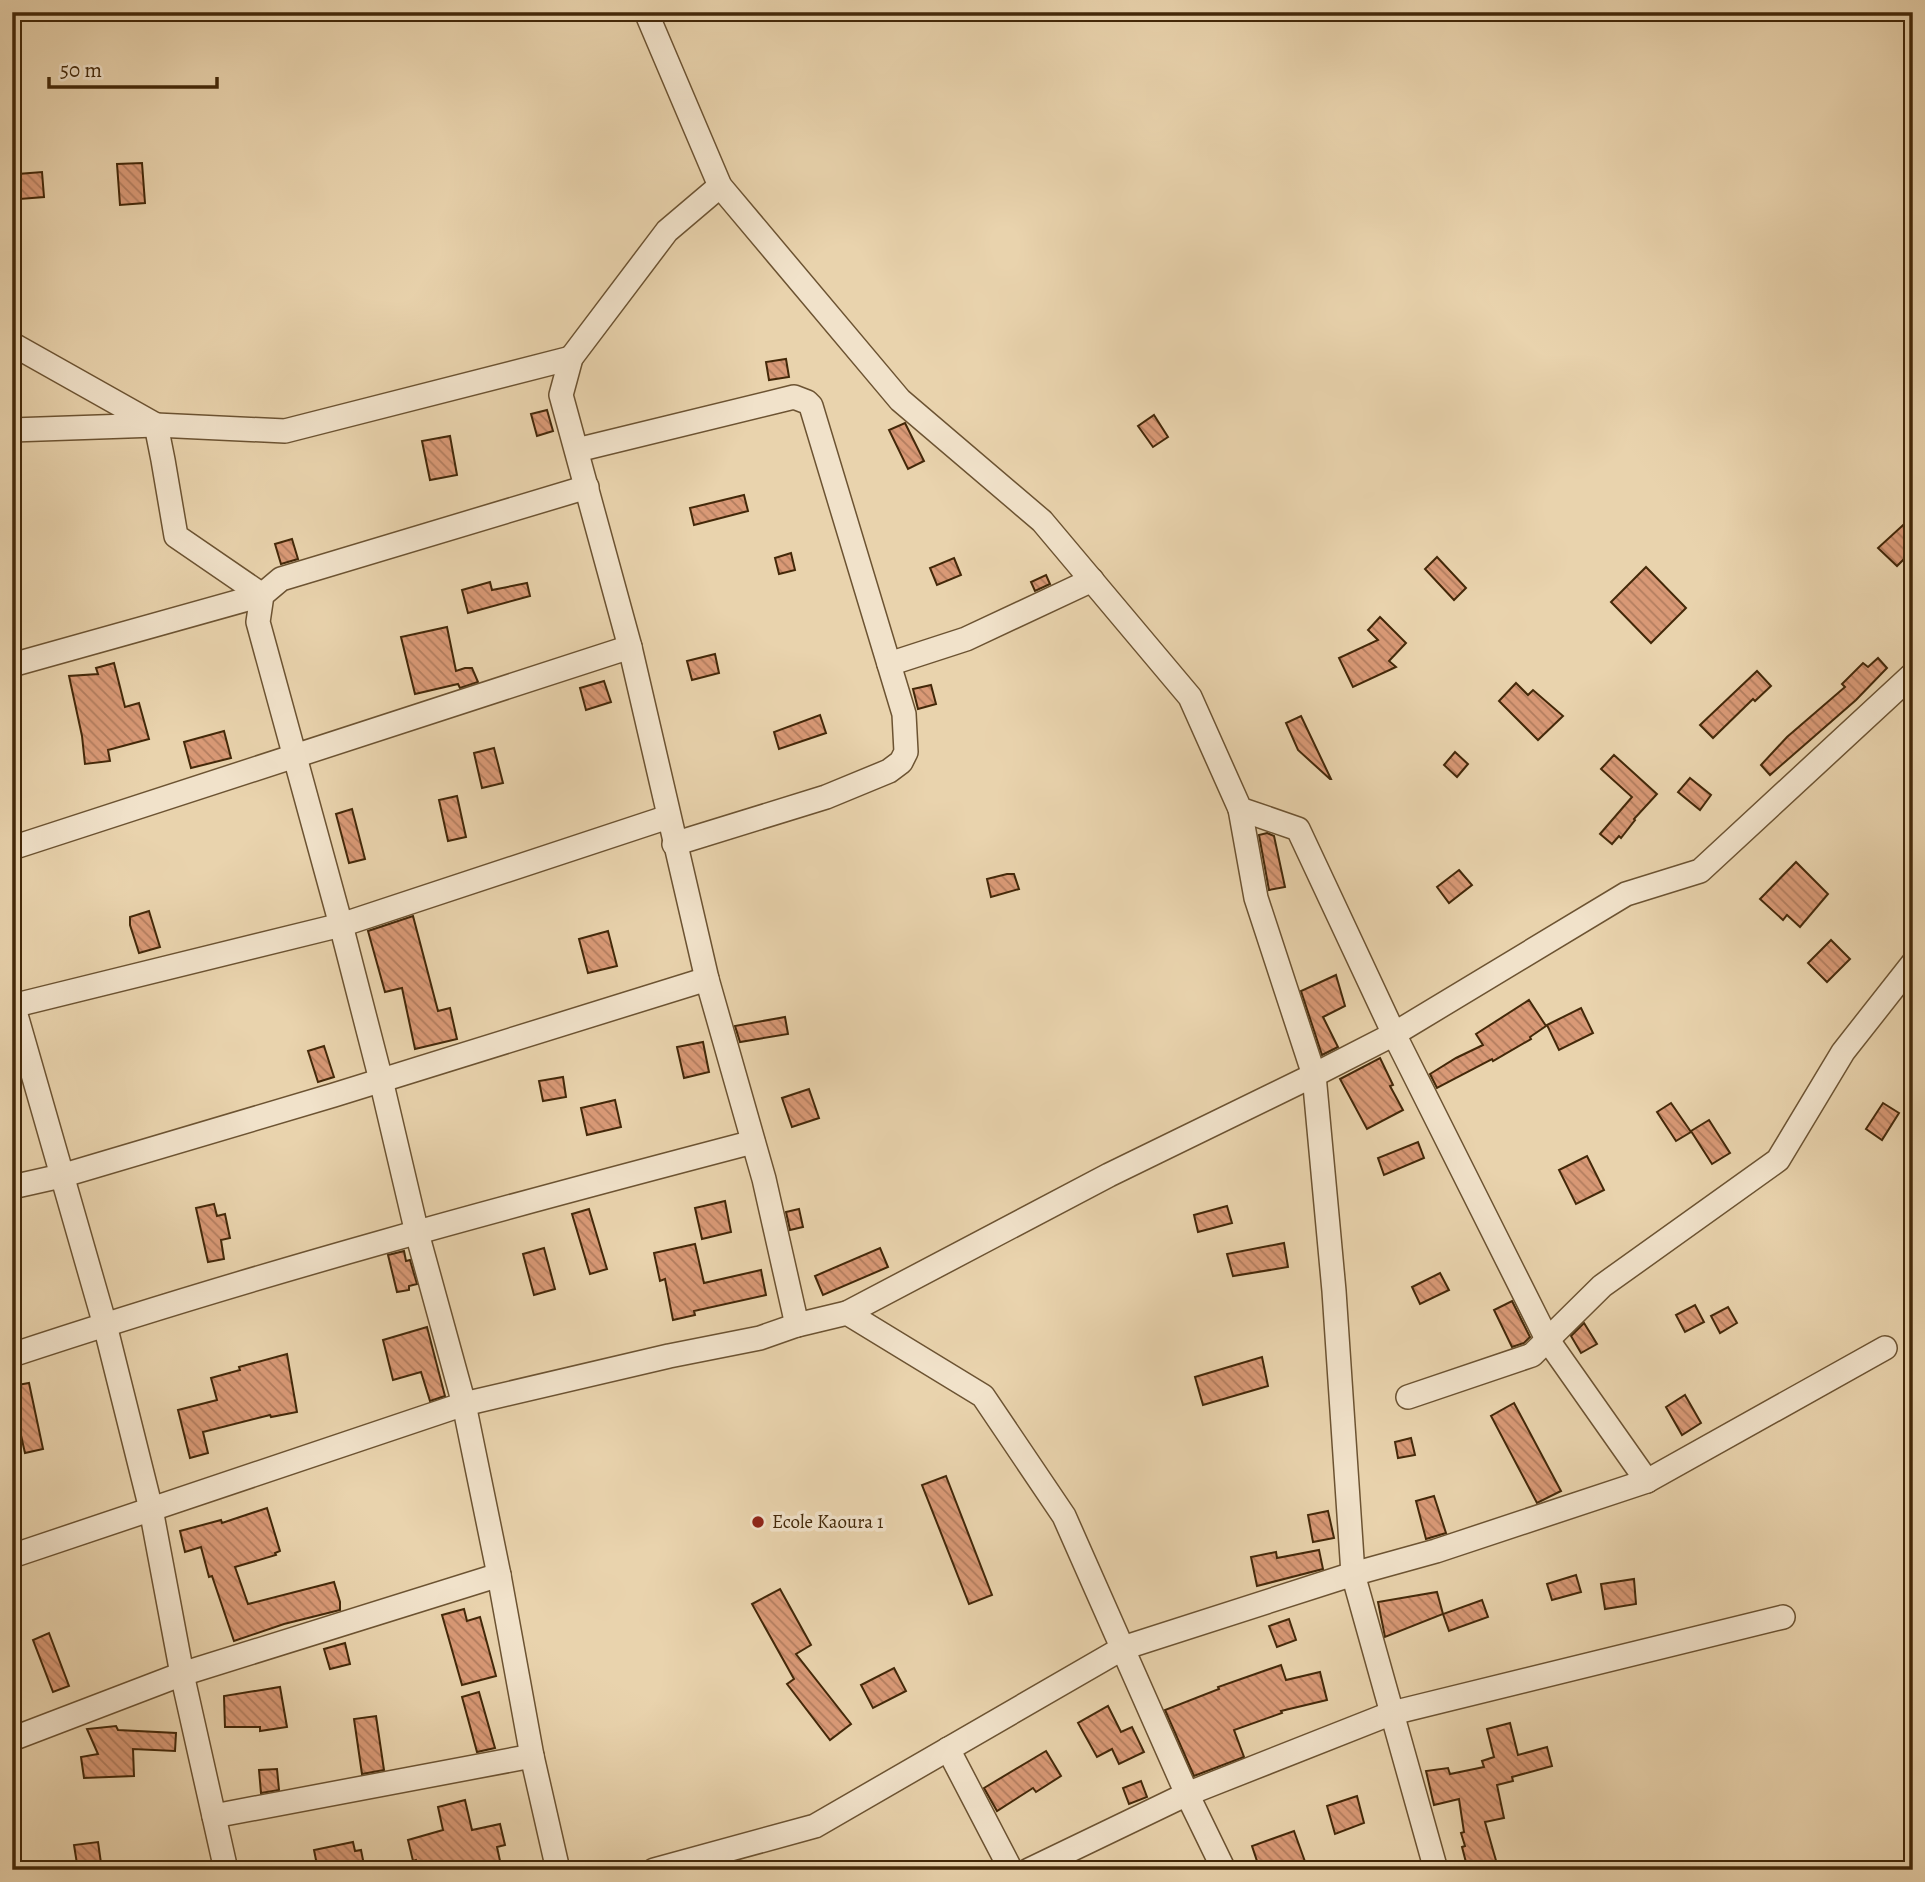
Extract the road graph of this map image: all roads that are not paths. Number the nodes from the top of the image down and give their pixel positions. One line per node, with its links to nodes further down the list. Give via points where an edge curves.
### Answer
1 (646, 12): 2 (street)
2 (720, 186): 4 (street, via 667,231); 9 (street, via 900,400 1042,521)
3 (12, 344): 5 (street)
4 (571, 358): 5 (street, via 285,431); 7 (street, via 561,395)
5 (156, 425): 6 (street); 10 (street, via 176,536)
6 (12, 430)
7 (577, 450): 8 (street); 12 (street, via 794,397 807,402)
8 (587, 487): 10 (street, via 281,579); 11 (street)
9 (1091, 580): 12 (street, via 966,639); 16 (street, via 1190,697)
10 (262, 595): 13 (street); 15 (street, via 258,622)
11 (630, 647): 15 (street); 17 (street)
12 (889, 664): 18 (street, via 904,714 906,752 901,762 826,797)
13 (12, 665)
14 (1913, 674): 24 (street, via 1700,871 1626,894)
15 (295, 755): 19 (street); 20 (street)
16 (1240, 809): 24 (street, via 1298,829); 25 (street, via 1256,898)
17 (668, 817): 18 (street); 20 (street)
18 (674, 844): 22 (street)
19 (12, 848)
20 (341, 925): 23 (street); 26 (street)
21 (1913, 963): 34 (street, via 1843,1052 1777,1160 1602,1286)
22 (707, 979): 26 (street); 27 (street)
23 (13, 1004): 28 (street)
24 (1394, 1034): 25 (street); 34 (street)
25 (1314, 1076): 31 (street, via 1108,1175); 42 (street)
26 (381, 1080): 28 (street); 30 (street)
27 (753, 1142): 30 (street); 33 (street)
28 (61, 1176): 29 (street); 32 (street)
29 (12, 1187)
30 (417, 1233): 32 (street); 38 (street)
31 (847, 1313): 33 (street); 45 (street, via 983,1396 1064,1516)
32 (105, 1325): 36 (street); 40 (street)
33 (797, 1325): 38 (street, via 761,1338)
34 (1548, 1339): 37 (street, via 1532,1355); 39 (street)
35 (1885, 1348): 39 (street)
36 (12, 1355)
37 (1408, 1397)
38 (464, 1404): 40 (street); 43 (street)
39 (1647, 1481): 42 (street, via 1436,1552)
40 (150, 1509): 41 (street); 46 (street)
41 (12, 1556)
42 (1353, 1574): 45 (street); 47 (street)
43 (499, 1575): 46 (street); 50 (street)
44 (1783, 1617): 47 (street)
45 (1123, 1648): 49 (street); 51 (street)
46 (182, 1674): 48 (street); 52 (street)
47 (1392, 1713): 51 (street); 59 (street)
48 (12, 1739)
49 (948, 1749): 55 (street, via 816,1826); 56 (street)
50 (532, 1756): 52 (street); 54 (street)
51 (1187, 1794): 57 (street); 58 (street)
52 (214, 1816): 53 (street)
53 (226, 1870)
54 (558, 1870)
55 (654, 1870)
56 (1011, 1870)
57 (1029, 1870)
58 (1224, 1870)
59 (1436, 1870)

